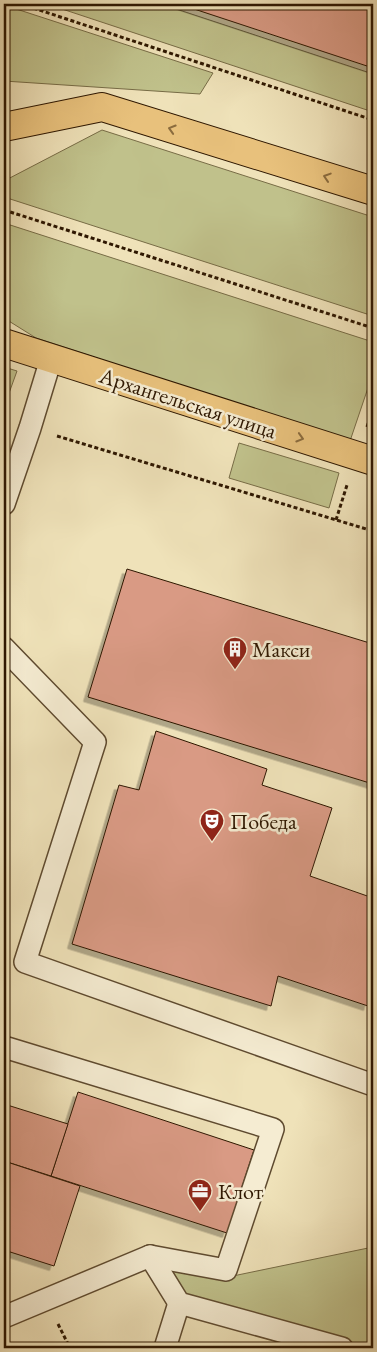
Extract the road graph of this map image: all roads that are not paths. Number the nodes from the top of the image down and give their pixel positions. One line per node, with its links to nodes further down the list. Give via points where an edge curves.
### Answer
1 (4, 127): 2 (main road, one-way to 1, via 102,107)
2 (373, 192)
3 (4, 343): 4 (main road, Архангельская улица)
4 (51, 359): 5 (main road, Архангельская улица, one-way to 5); 6 (lane)
5 (373, 461)
6 (4, 504)
7 (4, 648): 9 (lane, via 95,742 25,962)
8 (4, 1047): 10 (lane, via 273,1129 226,1270)
9 (373, 1085)
10 (150, 1256): 11 (lane); 12 (lane)
11 (179, 1303): 13 (lane); 14 (lane)
12 (4, 1317)
13 (165, 1348)
14 (342, 1348)

